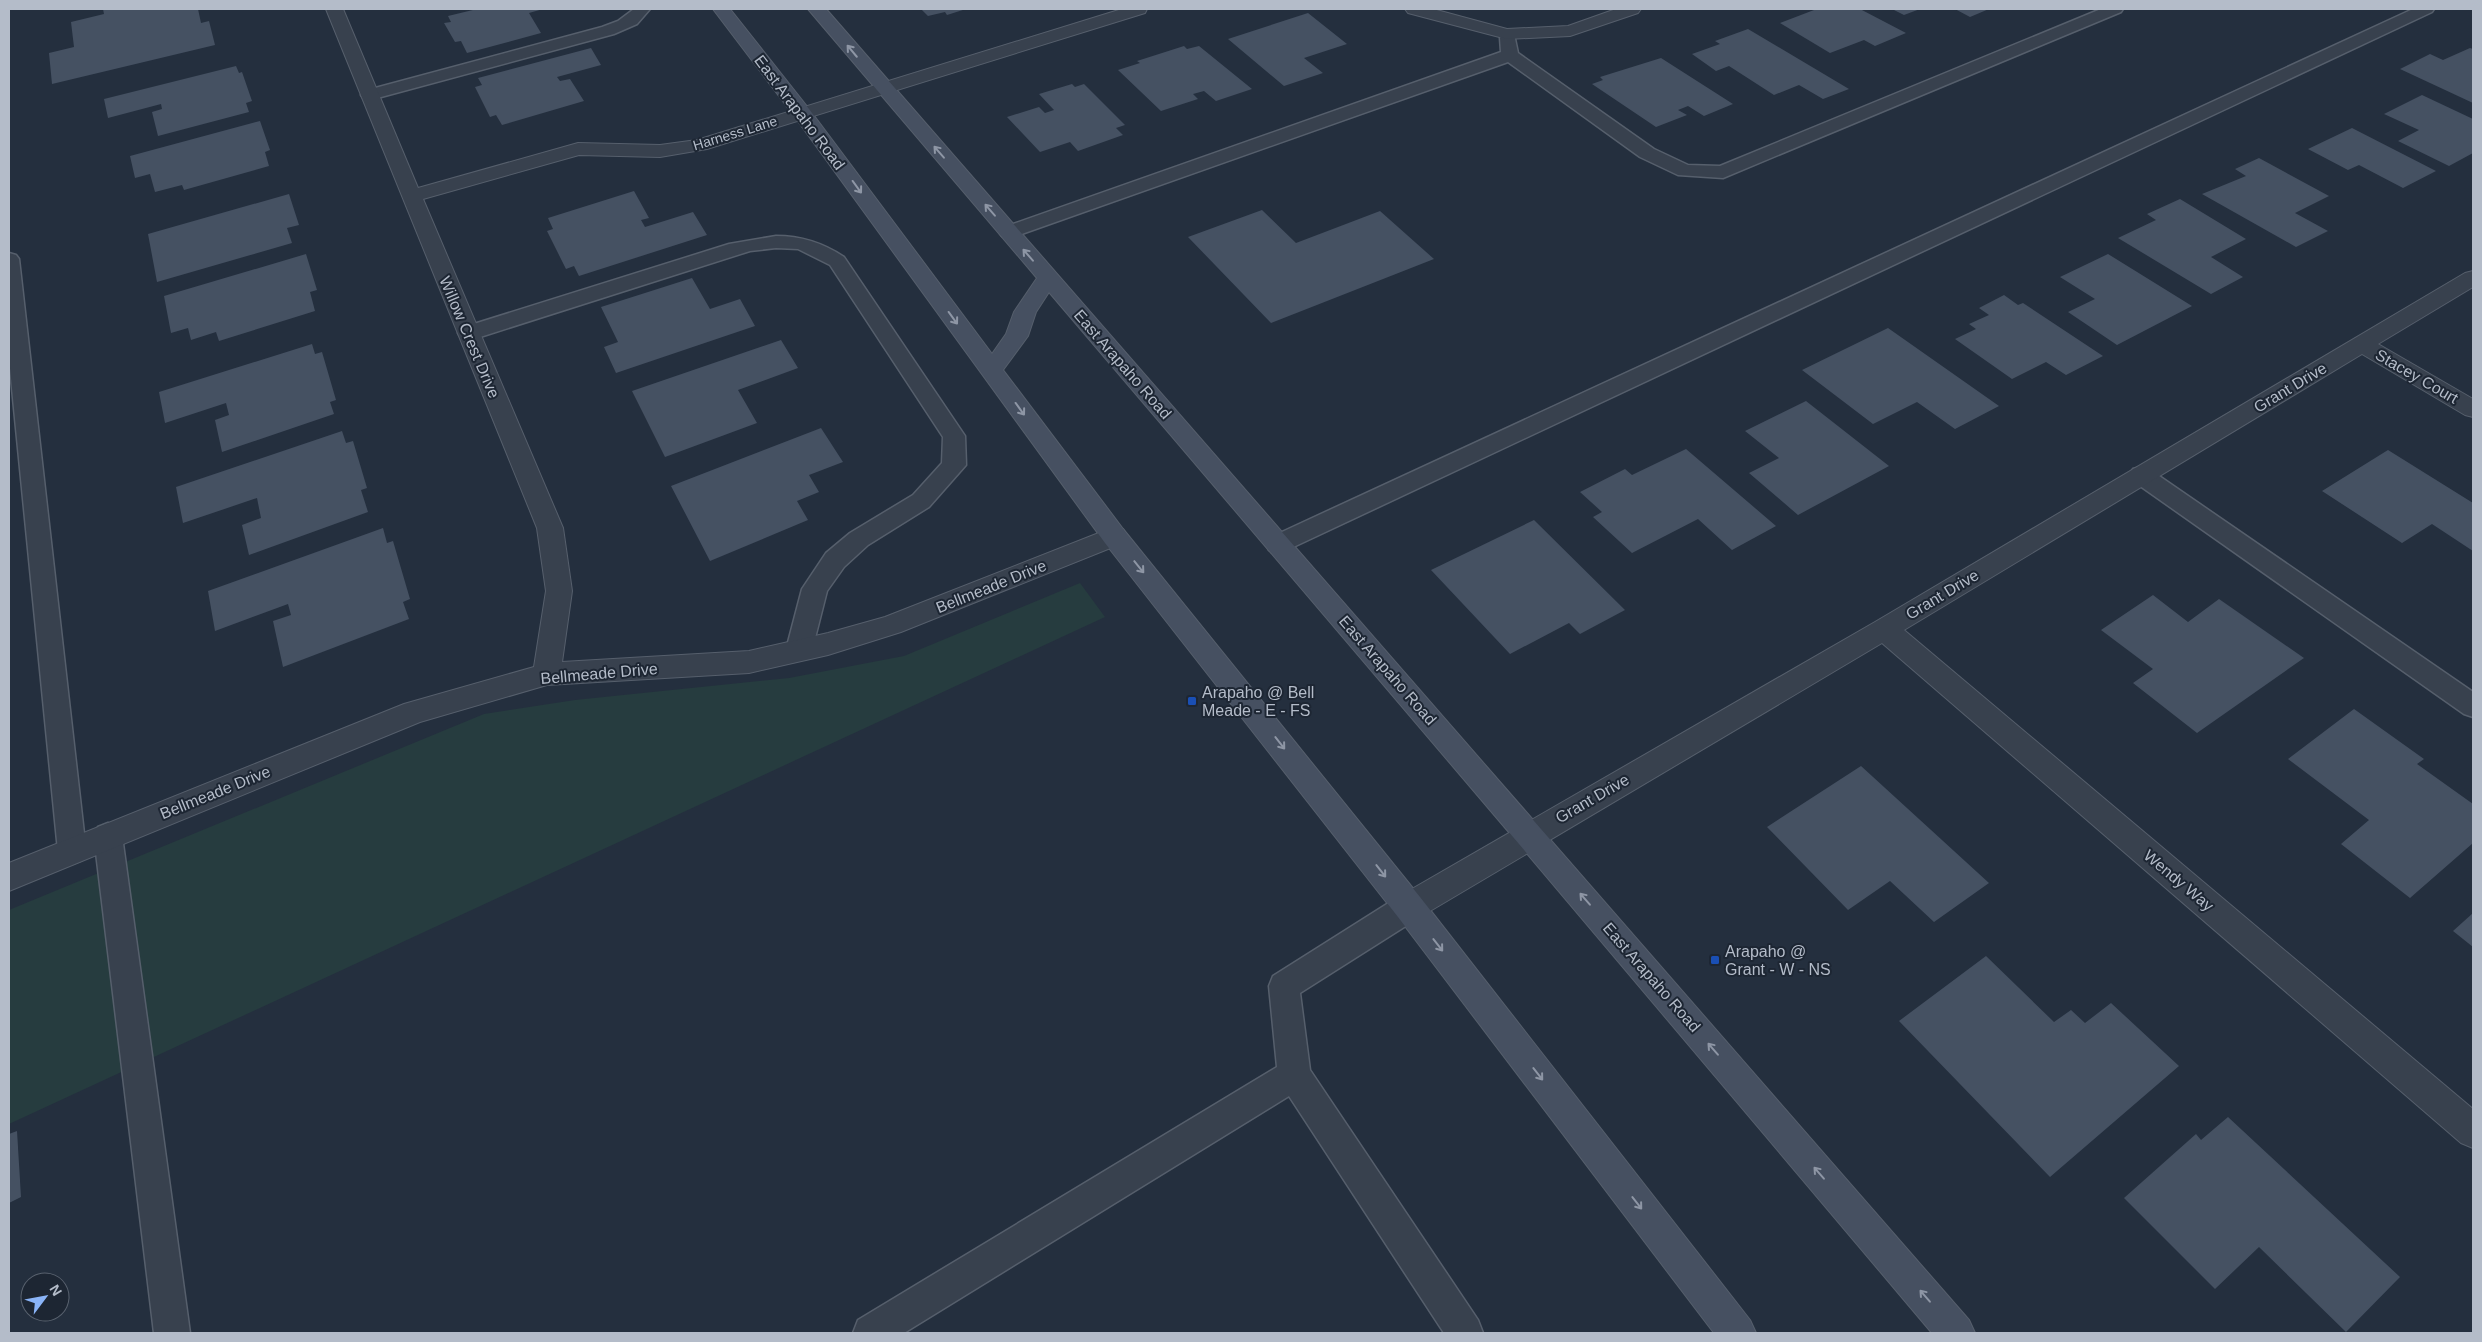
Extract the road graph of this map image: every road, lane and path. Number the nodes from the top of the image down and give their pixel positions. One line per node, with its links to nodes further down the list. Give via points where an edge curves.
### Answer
1 (334, 9): 13 (street, Willow Crest Drive)
2 (642, 9): 13 (lane, via 637,17 584,38)
3 (721, 9): 14 (main road, East Arapaho Road)
4 (817, 9): 12 (main road, East Arapaho Road, one-way to 4)
5 (1139, 9): 12 (street, Harness Lane)
6 (1414, 9): 10 (street)
7 (1632, 9): 10 (street, via 1570,31)
8 (2115, 9): 11 (lane, via 1723,172 1685,171 1647,154)
9 (2426, 9): 26 (lane)
10 (1507, 34): 11 (lane)
11 (1510, 55): 16 (lane)
12 (884, 88): 14 (street, Harness Lane); 16 (main road, East Arapaho Road, one-way to 12)
13 (370, 95): 15 (street, Willow Crest Drive)
14 (802, 112): 15 (street, Harness Lane, via 700,145 660,151 578,150); 22 (main road, East Arapaho Road, one-way to 22)
15 (412, 196): 20 (street, Willow Crest Drive)
16 (1009, 232): 18 (main road, East Arapaho Road, one-way to 16)
17 (9, 259): 33 (lane)
18 (1048, 278): 22 (main road, via 1025,312 1017,336); 26 (main road, East Arapaho Road)
19 (2473, 278): 21 (street, Grant Drive)
20 (469, 333): 28 (lane, via 727,250 762,242 808,244 837,261 954,436 954,465 921,501 858,539 835,560 815,589); 29 (street, Willow Crest Drive, via 550,528 559,591)
21 (2361, 344): 23 (street, Stacey Court); 24 (street, Grant Drive)
22 (991, 370): 25 (main road, East Arapaho Road, one-way to 25)
23 (2473, 409)
24 (2141, 475): 27 (street, Grant Drive); 30 (lane)
25 (1114, 536): 28 (street, Bellmeade Drive, via 892,626); 35 (main road, East Arapaho Road, one-way to 35)
26 (1278, 544): 31 (main road, East Arapaho Road)
27 (1884, 629): 31 (street, Grant Drive); 37 (street, Wendy Way)
28 (799, 650): 29 (street, Bellmeade Drive, via 749,662)
29 (546, 674): 32 (street, Bellmeade Drive, via 414,712)
30 (2473, 706)
31 (1530, 835): 35 (street, Grant Drive); 42 (main road, East Arapaho Road, one-way to 31)
32 (108, 836): 33 (street, Bellmeade Drive); 38 (lane)
33 (72, 851): 34 (street, Bellmeade Drive)
34 (9, 877)
35 (1409, 906): 36 (lane, via 1284,986); 41 (main road, East Arapaho Road, one-way to 41)
36 (1294, 1074): 39 (lane); 40 (lane)
37 (2473, 1131)
38 (172, 1333)
39 (871, 1333)
40 (1465, 1333)
41 (1737, 1333)
42 (1956, 1333)

